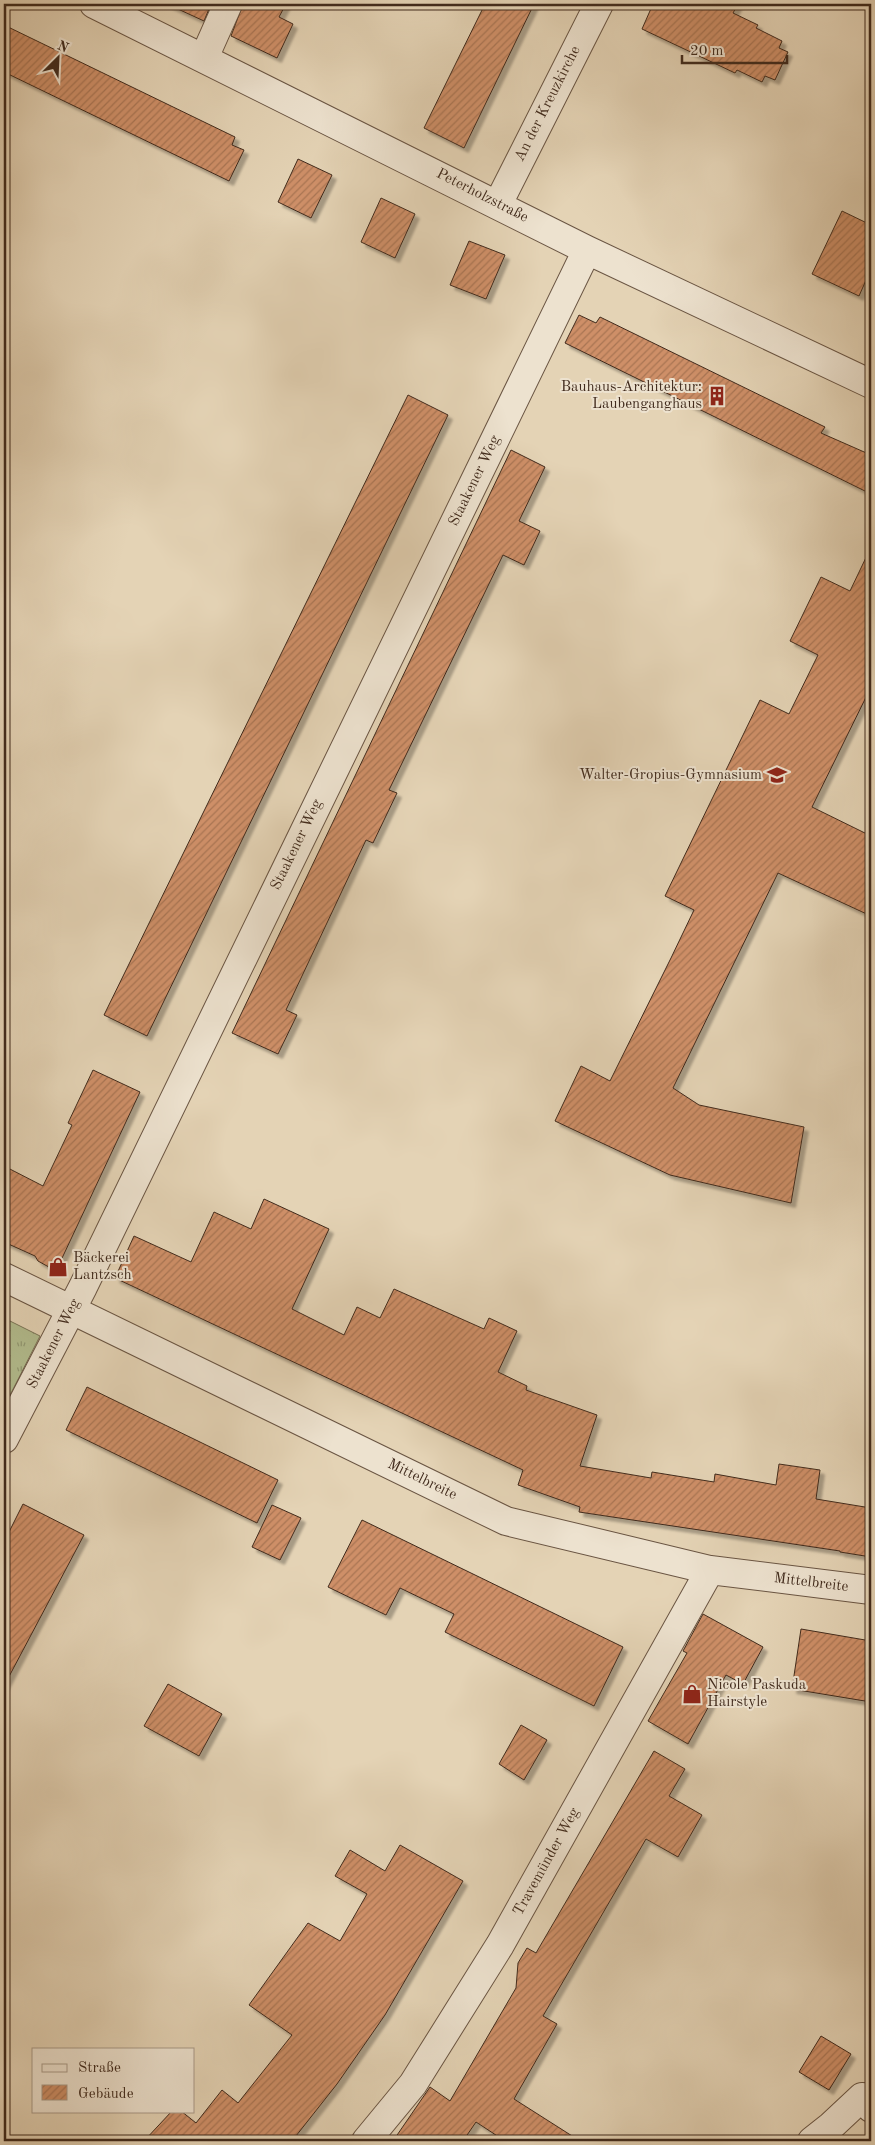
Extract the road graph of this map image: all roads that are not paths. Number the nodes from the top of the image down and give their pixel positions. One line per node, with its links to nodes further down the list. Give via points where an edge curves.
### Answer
1 (94, 4): 4 (street, Peterholzstraße)
2 (228, 4): 4 (street)
3 (599, 4): 5 (street, An der Kreuzkirche)
4 (204, 58): 5 (street, Peterholzstraße)
5 (498, 204): 6 (street, Peterholzstraße)
6 (587, 250): 7 (street, Peterholzstraße); 9 (street, Staakener Weg)
7 (871, 384)
8 (4, 1277): 9 (street, Mittelbreite)
9 (71, 1310): 10 (street, Staakener Weg); 11 (street, Mittelbreite, via 506,1521)
10 (7, 1426)
11 (710, 1570): 12 (street, Mittelbreite); 14 (street, Travemünder Weg, via 500,1945 414,2084)
12 (871, 1590)
13 (871, 2108): 15 (street, via 862,2097)
14 (366, 2141)
15 (812, 2141)

